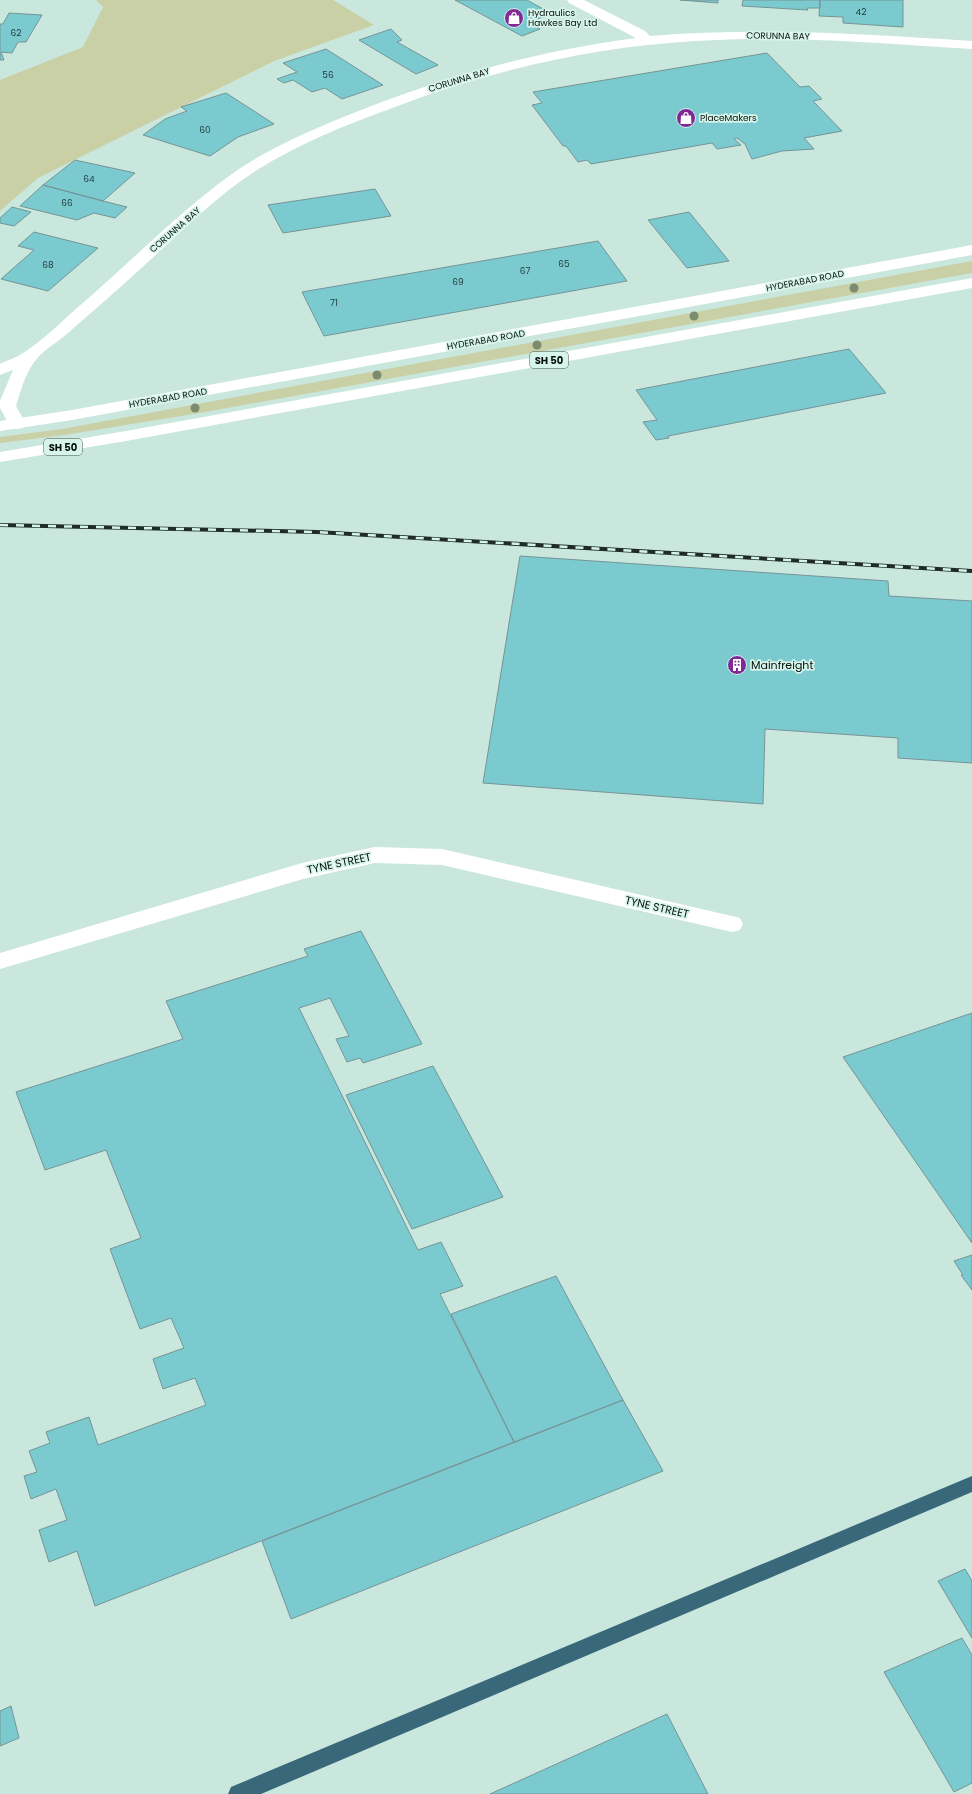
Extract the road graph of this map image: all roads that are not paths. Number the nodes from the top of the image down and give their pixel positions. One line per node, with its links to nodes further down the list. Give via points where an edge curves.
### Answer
1 (574, 0): 2 (main road, via 640,34)
2 (648, 42): 3 (main road, CORUNNA BAY, via 741,35 856,37); 6 (main road, CORUNNA BAY, via 574,52 484,72 387,104 295,143 250,168 214,196)
3 (972, 45)
4 (972, 250): 8 (main road, HYDERABAD ROAD)
5 (972, 283): 9 (main road, SH 50)
6 (29, 358): 7 (main road, CORUNNA BAY); 8 (main road, CORUNNA BAY, via 16,380 7,406 12,412)
7 (0, 370)
8 (8, 425)
9 (0, 457)
10 (732, 924): 11 (main road, TYNE STREET, via 442,857 375,855 302,871)
11 (0, 961)

